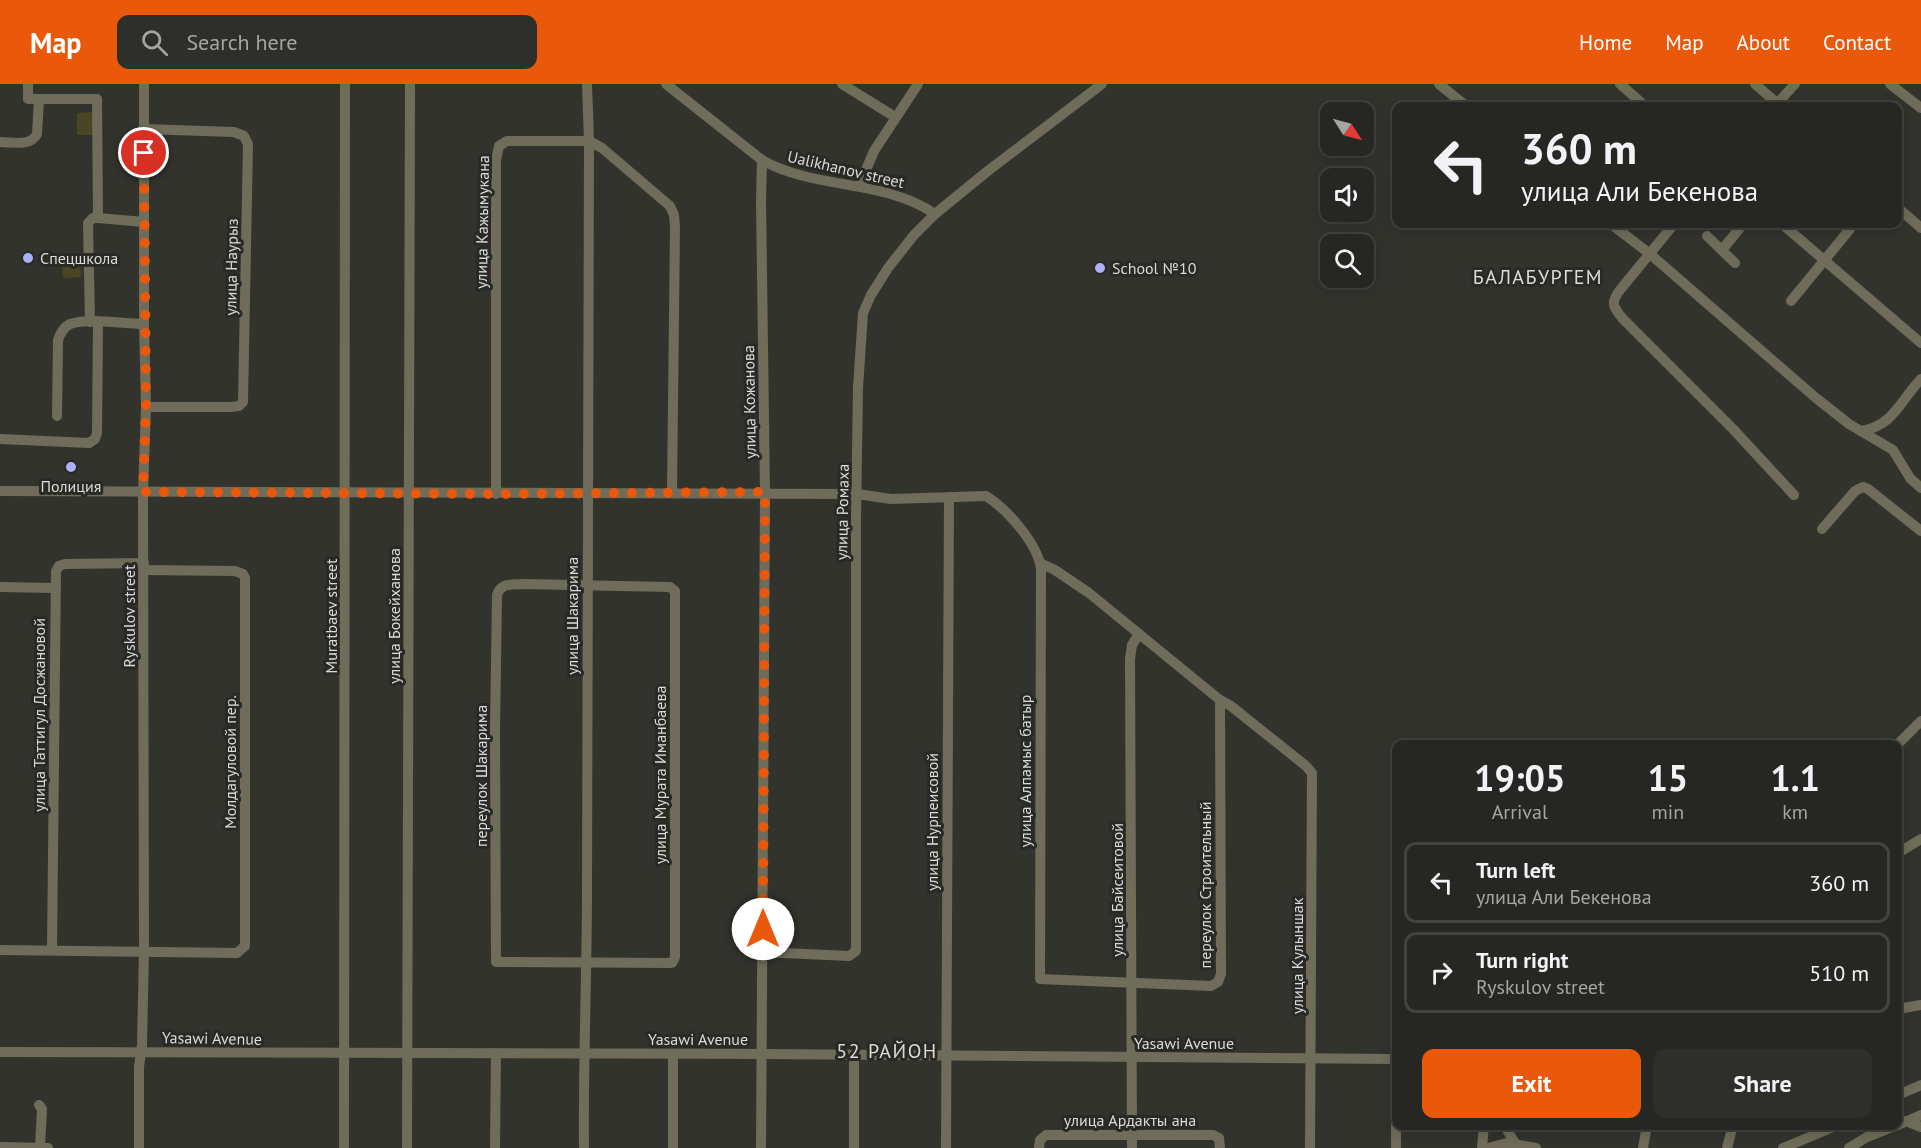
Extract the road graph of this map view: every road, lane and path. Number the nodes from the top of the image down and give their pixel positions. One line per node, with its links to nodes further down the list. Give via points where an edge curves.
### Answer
1 (28, 84): 15 (street, via 28,99)
2 (144, 84): 22 (street, Ryskulov street)
3 (345, 84): 56 (street, Muratbaev street)
4 (410, 84): 60 (street, улица Бокейханова)
5 (587, 84): 23 (street, улица Шакарима)
6 (666, 84): 25 (street, Ualikhanov street)
7 (842, 84): 21 (street)
8 (918, 84): 21 (street)
9 (1102, 84): 28 (street, улица Ромаха)
10 (1439, 84): 16 (street)
11 (1620, 84): 17 (street)
12 (1755, 84): 18 (street)
13 (1795, 84): 19 (street)
14 (1890, 84): 20 (street)
15 (39, 100): 24 (street, via 35,138 28,142); 29 (street, via 97,99)
16 (1461, 102)
17 (1640, 102)
18 (1774, 102)
19 (1781, 102)
20 (1921, 108)
21 (895, 117): 26 (street)
22 (144, 129): 30 (street, Ryskulov street); 47 (street, улица Наурыз, via 234,132 244,136 248,144 243,402 230,407)
23 (589, 141): 57 (street, улица Шакарима); 58 (street, via 670,206 674,215); 61 (street, улица Кажымукана, via 507,141 498,149)
24 (0, 142)
25 (762, 160): 26 (street, Ualikhanov street, via 791,173); 59 (street, улица Кожанова)
26 (859, 186): 28 (street, Ualikhanov street, via 911,200)
27 (1902, 211): 35 (street)
28 (935, 214): 62 (street, улица Ромаха, via 894,260 863,313)
29 (98, 218): 30 (street); 43 (street, via 93,218 87,227)
30 (144, 222): 44 (street, Ryskulov street)
31 (1616, 228): 39 (street)
32 (1671, 228): 39 (street)
33 (1740, 228): 38 (street)
34 (1787, 228): 40 (street)
35 (1921, 228)
36 (1851, 229): 40 (street)
37 (1707, 236): 38 (street)
38 (1722, 250): 41 (street)
39 (1650, 254): 50 (street, via 1793,380); 63 (street, via 1613,299 1613,307)
40 (1825, 260): 42 (street); 45 (street)
41 (1735, 263)
42 (1791, 301)
43 (94, 322): 44 (street); 48 (street, via 68,325 58,339); 51 (street, via 95,440)
44 (144, 324): 47 (street, Ryskulov street)
45 (1921, 344)
46 (1921, 379): 49 (street)
47 (146, 407): 55 (street, Ryskulov street)
48 (57, 416)
49 (1886, 423): 50 (street); 52 (street)
50 (1862, 431): 52 (street)
51 (0, 439)
52 (1888, 447): 53 (street)
53 (1921, 488)
54 (0, 491): 55 (street)
55 (143, 492): 56 (street); 68 (street, Ryskulov street)
56 (346, 492): 60 (street); 90 (street, Muratbaev street)
57 (586, 492): 58 (street); 61 (street); 69 (street, улица Шакарима)
58 (672, 492): 59 (street)
59 (765, 492): 62 (street); 81 (street, улица Кожанова)
60 (408, 493): 61 (street); 88 (street, улица Бокейханова)
61 (496, 494)
62 (857, 494): 64 (street, via 891,499); 81 (street, улица Ромаха, via 856,951 849,956)
63 (1794, 495)
64 (949, 497): 67 (street, via 990,498 1035,546); 95 (street, улица Нурпеисовой)
65 (1822, 529): 66 (street, via 1863,487)
66 (1921, 531)
67 (1040, 563): 72 (street, via 1089,593); 83 (street, улица Алпамыс батыр, via 1040,979)
68 (144, 566): 71 (street, улица Таттигул Досжановой, via 65,564 56,571); 80 (street, Ryskulov street); 80 (street, Молдагуловой пер., via 235,571 243,574 246,583 245,946 237,953)
69 (587, 586): 82 (street, улица Шакарима); 82 (street, улица Мурата Иманбаева, via 670,587 676,593 674,960 667,964); 82 (street, переулок Шакарима, via 505,585 498,591 495,731 496,962)
70 (0, 587): 71 (street)
71 (55, 588): 79 (street, улица Таттигул Досжановой)
72 (1139, 633): 73 (street); 83 (street, улица Байсеитовой, via 1130,659)
73 (1220, 700): 83 (street, переулок Строительный, via 1220,979 1214,986); 97 (street, улица Кулыншак, via 1312,773)
74 (1921, 721): 75 (street)
75 (1902, 740)
76 (1921, 839): 77 (street)
77 (1902, 851)
78 (0, 950): 79 (street)
79 (52, 950): 80 (street)
80 (144, 951): 87 (street, Ryskulov street)
81 (762, 952): 93 (street, улица Кожанова)
82 (587, 962): 91 (street, улица Шакарима)
83 (1133, 982): 96 (street, улица Байсеитовой)
84 (1921, 1005): 85 (street)
85 (1902, 1008)
86 (0, 1052): 87 (street, Yasawi Avenue)
87 (141, 1052): 90 (street, Yasawi Avenue); 117 (street, Ryskulov street)
88 (407, 1053): 89 (street, Yasawi Avenue); 90 (street, Yasawi Avenue); 119 (street, улица Бокейханова)
89 (496, 1053): 91 (street, Yasawi Avenue); 120 (street)
90 (344, 1054): 118 (street, Muratbaev street)
91 (583, 1054): 92 (street, Yasawi Avenue); 121 (street, улица Шакарима)
92 (673, 1054): 93 (street, Yasawi Avenue); 122 (street)
93 (761, 1054): 94 (street, Yasawi Avenue); 123 (street, улица Кожанова)
94 (854, 1055): 95 (street, Yasawi Avenue); 124 (street)
95 (946, 1056): 96 (street, Yasawi Avenue); 125 (street, улица Нурпеисовой)
96 (1132, 1058): 97 (street, Yasawi Avenue); 113 (street, улица Байсеитовой)
97 (1311, 1058): 98 (street, Yasawi Avenue); 129 (street, улица Кулыншак)
98 (1392, 1059)
99 (1921, 1085): 100 (street)
100 (1902, 1093)
101 (39, 1105): 116 (street)
102 (1921, 1115): 103 (street)
103 (1902, 1123)
104 (1902, 1124): 105 (street)
105 (1921, 1127)
106 (1396, 1130): 130 (street)
107 (1484, 1130): 131 (street)
108 (1507, 1130): 114 (street)
109 (1646, 1130): 134 (street)
110 (1732, 1130): 135 (street)
111 (1826, 1130): 136 (street)
112 (1885, 1130): 137 (street)
113 (1132, 1134): 126 (street, улица Ардакты ана, via 1046,1136 1040,1140); 127 (street, улица Байсеитовой); 128 (street, улица Ардакты ана, via 1213,1135 1219,1137)
114 (1515, 1143): 132 (street); 133 (street)
115 (0, 1147): 116 (street)
116 (44, 1147)
117 (139, 1148)
118 (344, 1148)
119 (407, 1148)
120 (495, 1148)
121 (584, 1148)
122 (673, 1148)
123 (761, 1148)
124 (854, 1148)
125 (946, 1148)
126 (1039, 1148)
127 (1132, 1148)
128 (1220, 1148)
129 (1310, 1148)
130 (1396, 1148)
131 (1482, 1148)
132 (1488, 1148)
133 (1536, 1148)
134 (1643, 1148)
135 (1727, 1148)
136 (1783, 1148)
137 (1849, 1148)

